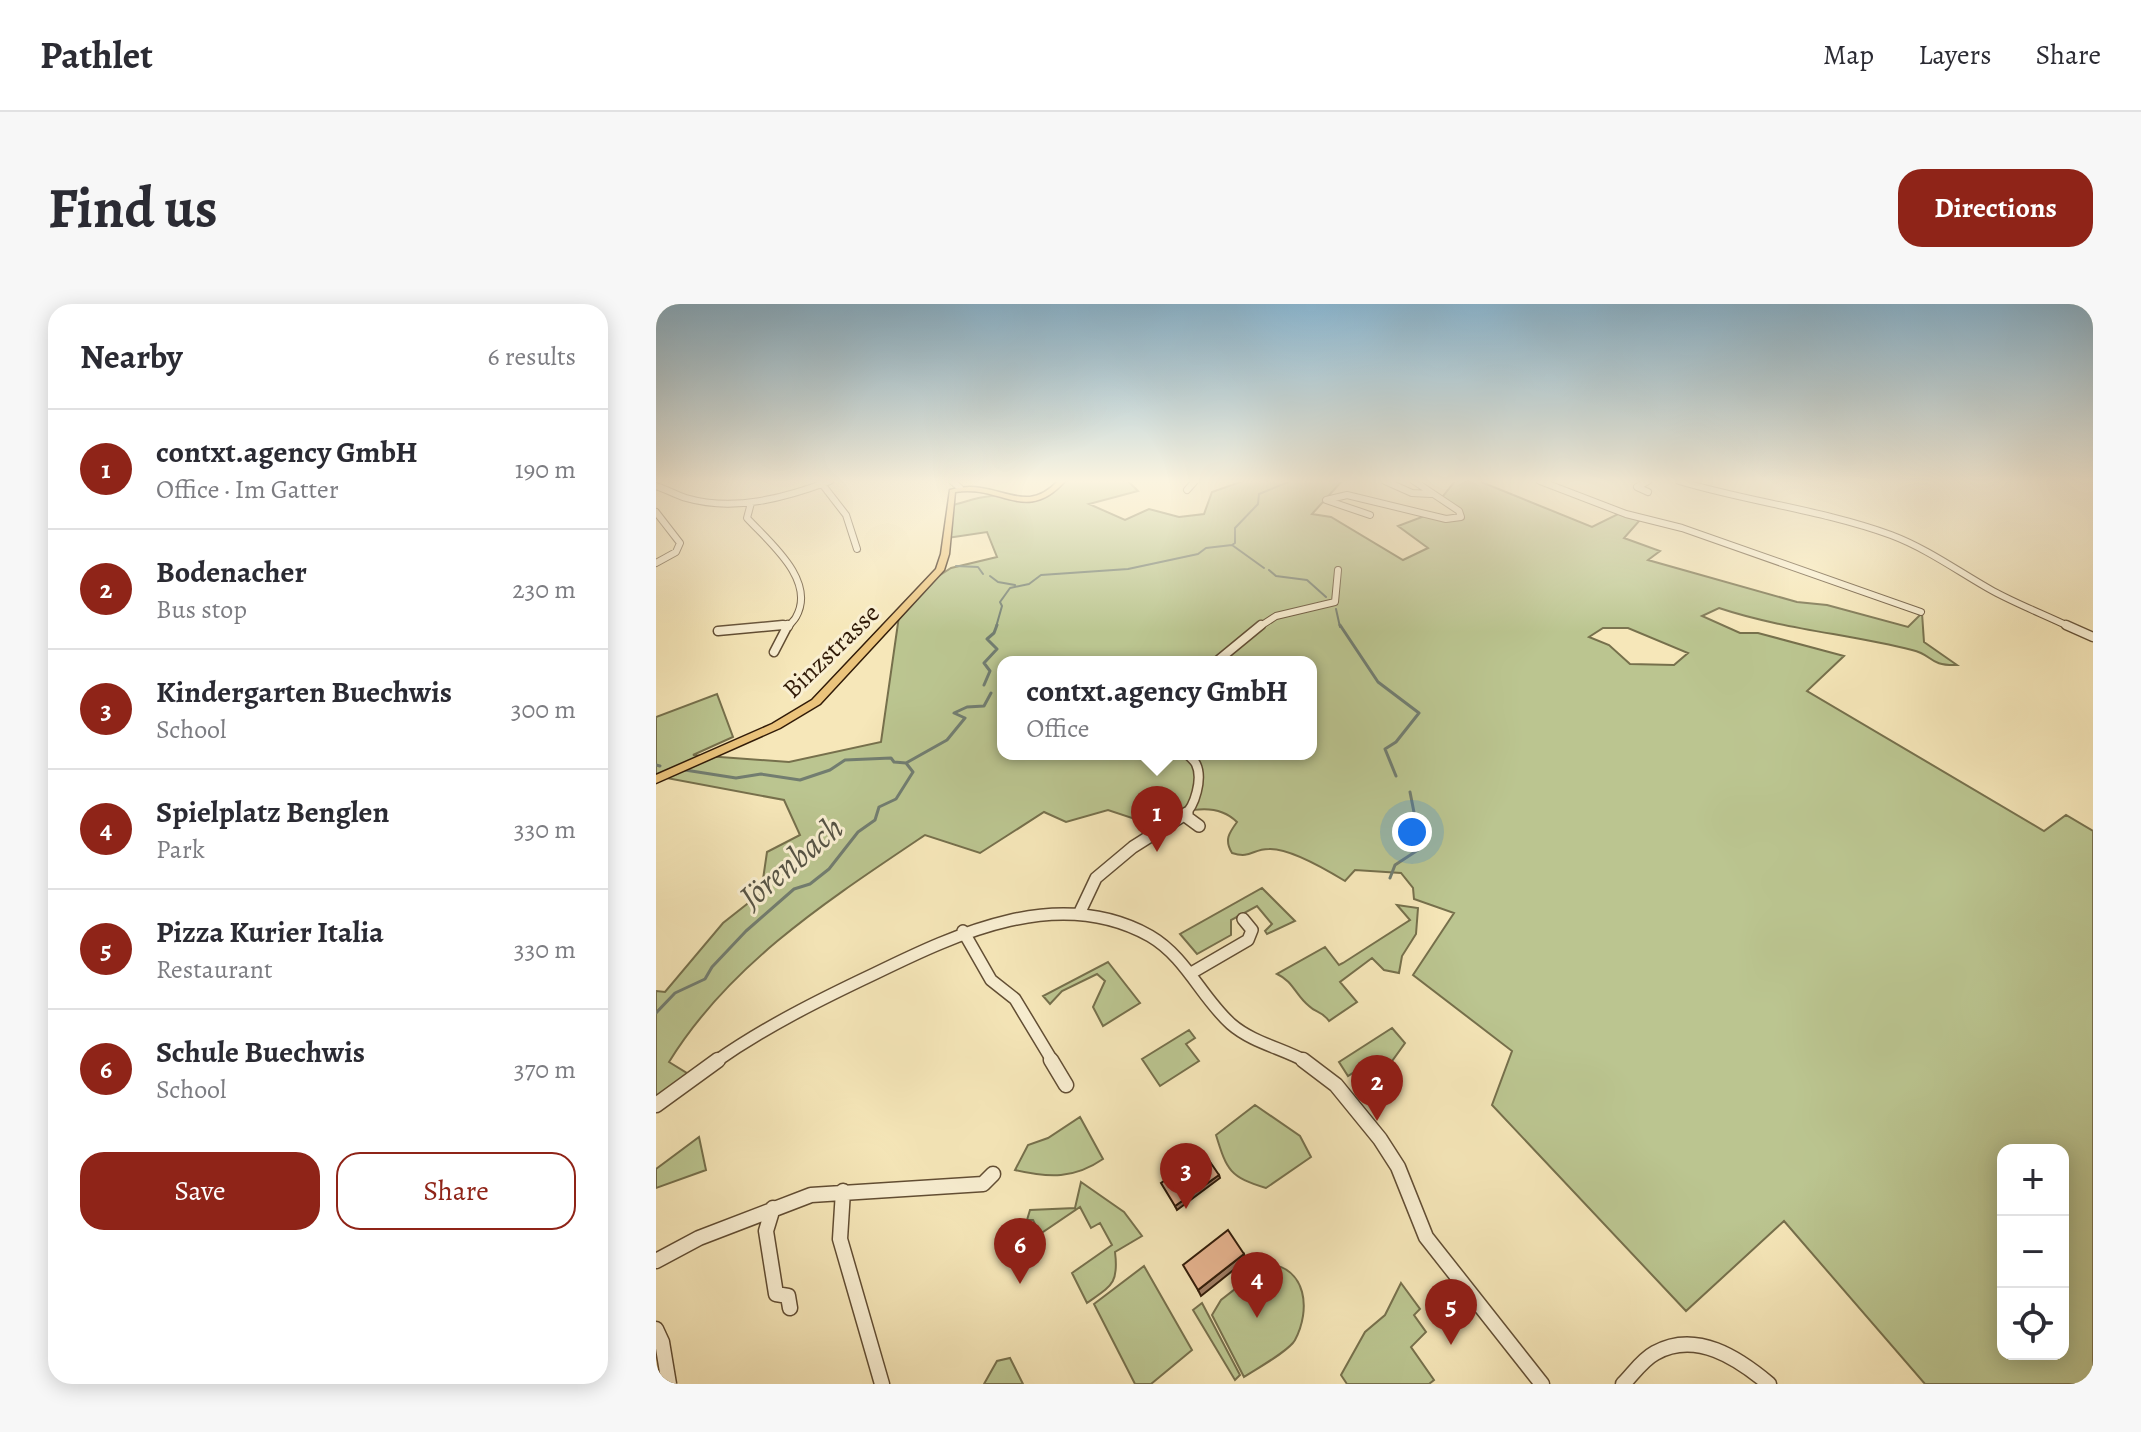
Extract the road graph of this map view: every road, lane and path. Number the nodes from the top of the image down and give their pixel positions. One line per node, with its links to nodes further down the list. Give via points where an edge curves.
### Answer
1 (671, 531): 8 (street, via 680,543)
2 (760, 531): 11 (street, via 800,581 799,607)
3 (851, 531): 7 (street)
4 (947, 531): 17 (main road, Binzstrasse, via 940,570 824,695 776,726)
5 (1692, 531): 10 (street)
6 (1880, 531): 13 (street)
7 (857, 549)
8 (656, 563)
9 (1338, 570): 15 (street, via 1335,602 1276,616)
10 (1921, 612)
11 (788, 624): 12 (street); 14 (street)
12 (718, 631)
13 (2093, 637)
14 (774, 652)
15 (1223, 656)
16 (1192, 760): 18 (street, via 1198,785)
17 (656, 779)
18 (1187, 814): 19 (street); 20 (street, via 1133,847 1096,878)
19 (1199, 826)
20 (1079, 914): 22 (street, via 1029,916); 23 (street, via 1147,934)
21 (1243, 919): 23 (street, via 1252,930 1248,940)
22 (963, 931): 24 (street, via 991,980 1015,999); 25 (street, via 793,1013)
23 (1193, 972): 34 (street, via 1247,1037 1301,1058 1358,1113 1389,1151 1425,1235)
24 (1066, 1085)
25 (656, 1105)
26 (993, 1174): 27 (street, via 983,1184)
27 (843, 1191): 28 (street); 33 (street, via 840,1239)
28 (773, 1208): 29 (street); 30 (street, via 766,1231 773,1278 776,1294 788,1296)
29 (656, 1261)
30 (790, 1308)
31 (656, 1329): 32 (street)
32 (669, 1384)
33 (882, 1384)
34 (1542, 1384)
35 (1623, 1384): 36 (street, via 1653,1354 1691,1342 1722,1352)
36 (1769, 1384)

